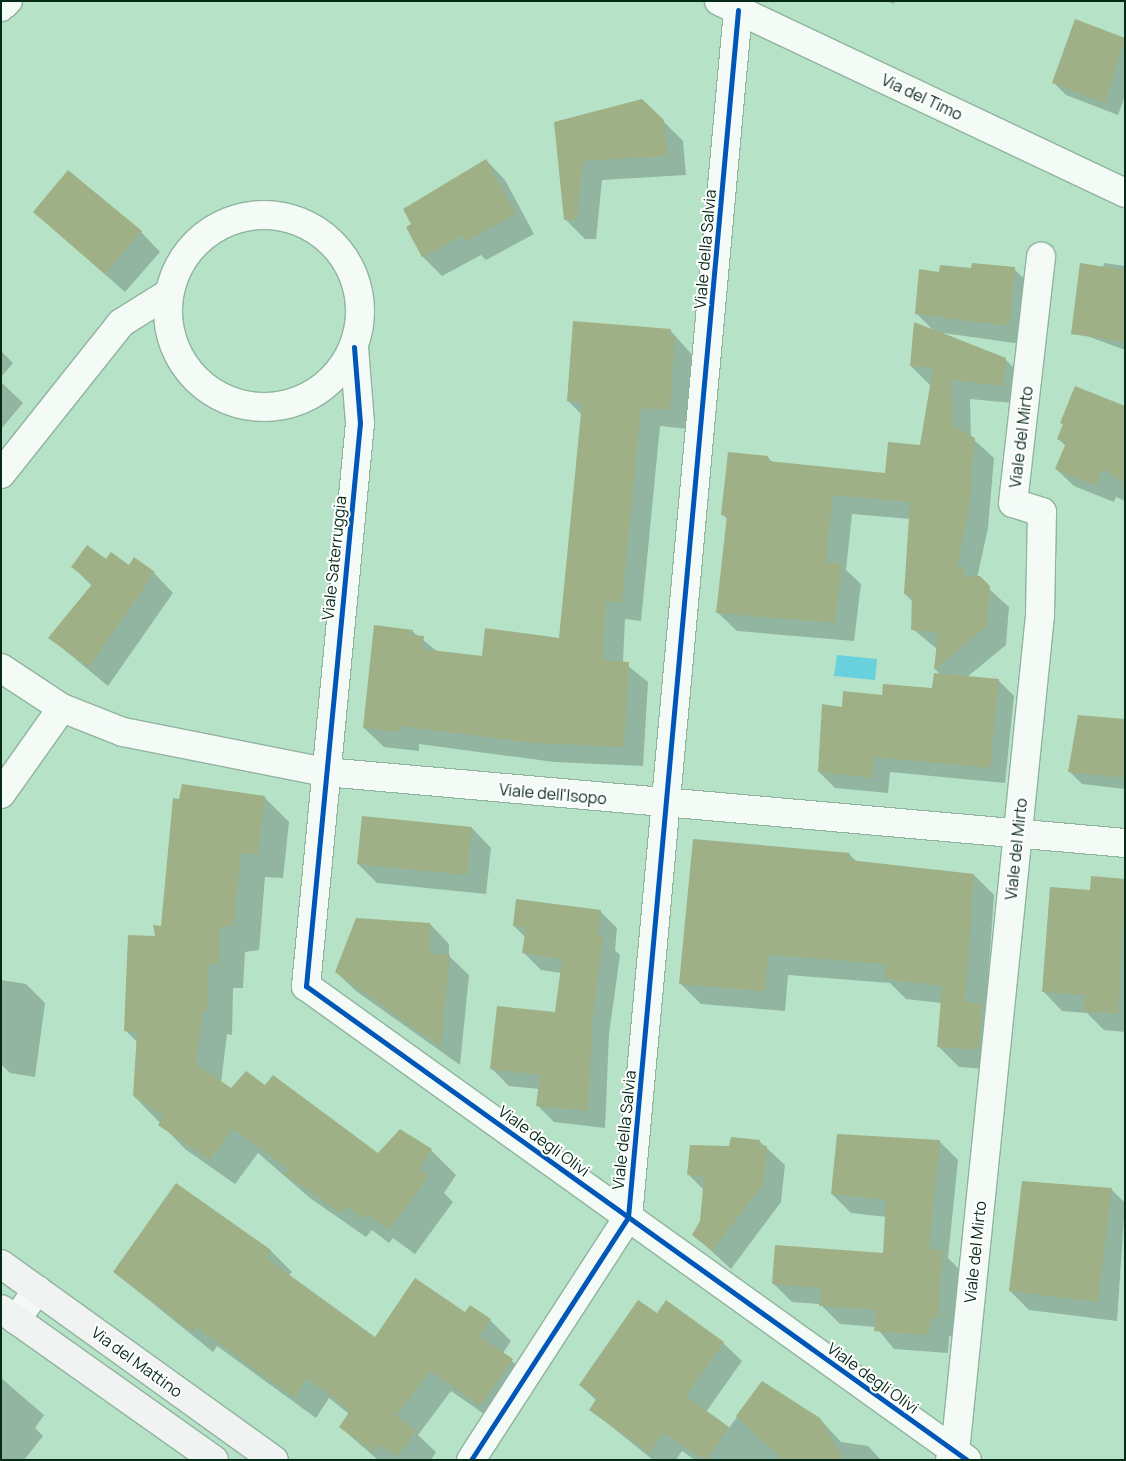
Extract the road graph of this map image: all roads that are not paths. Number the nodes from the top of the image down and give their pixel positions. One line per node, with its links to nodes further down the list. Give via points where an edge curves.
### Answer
1 (8, 1): 3 (street)
2 (728, 6): 4 (street, Via del Timo); 13 (street, Viale della Salvia)
3 (1, 7)
4 (1125, 193)
5 (1041, 257): 14 (street, Viale del Mirto, via 1013,503 1042,512 1040,615)
6 (168, 293): 7 (street, Viale Saterruggia, via 168,325 178,355 196,380 222,399 252,407 284,406 313,394 338,374); 7 (street, Viale Saterruggia, via 180,263 200,238 221,225 259,213 291,217 321,231 343,254 358,283 361,315); 8 (street, via 121,323)
7 (354, 347): 11 (street, Viale Saterruggia, via 360,423)
8 (1, 474)
9 (1, 668): 10 (street, Viale dell'Isopo)
10 (62, 708): 11 (street, Viale dell'Isopo, via 123,732); 12 (street)
11 (325, 772): 13 (street, Viale dell'Isopo); 16 (street, Viale degli Olivi, via 306,986)
12 (1, 794)
13 (669, 804): 14 (street, Viale dell'Isopo); 16 (street, Viale della Salvia)
14 (1018, 834): 15 (street, Viale dell'Isopo); 20 (street, Viale del Mirto)
15 (1125, 843)
16 (628, 1217): 20 (street, Viale degli Olivi); 23 (street, Viale della Salvia)
17 (1, 1264): 18 (main road, Via del Mattino)
18 (37, 1290): 19 (street); 22 (main road, Via del Mattino)
19 (9, 1314): 21 (main road)
20 (957, 1457)
21 (214, 1460)
22 (274, 1460)
23 (471, 1460)

